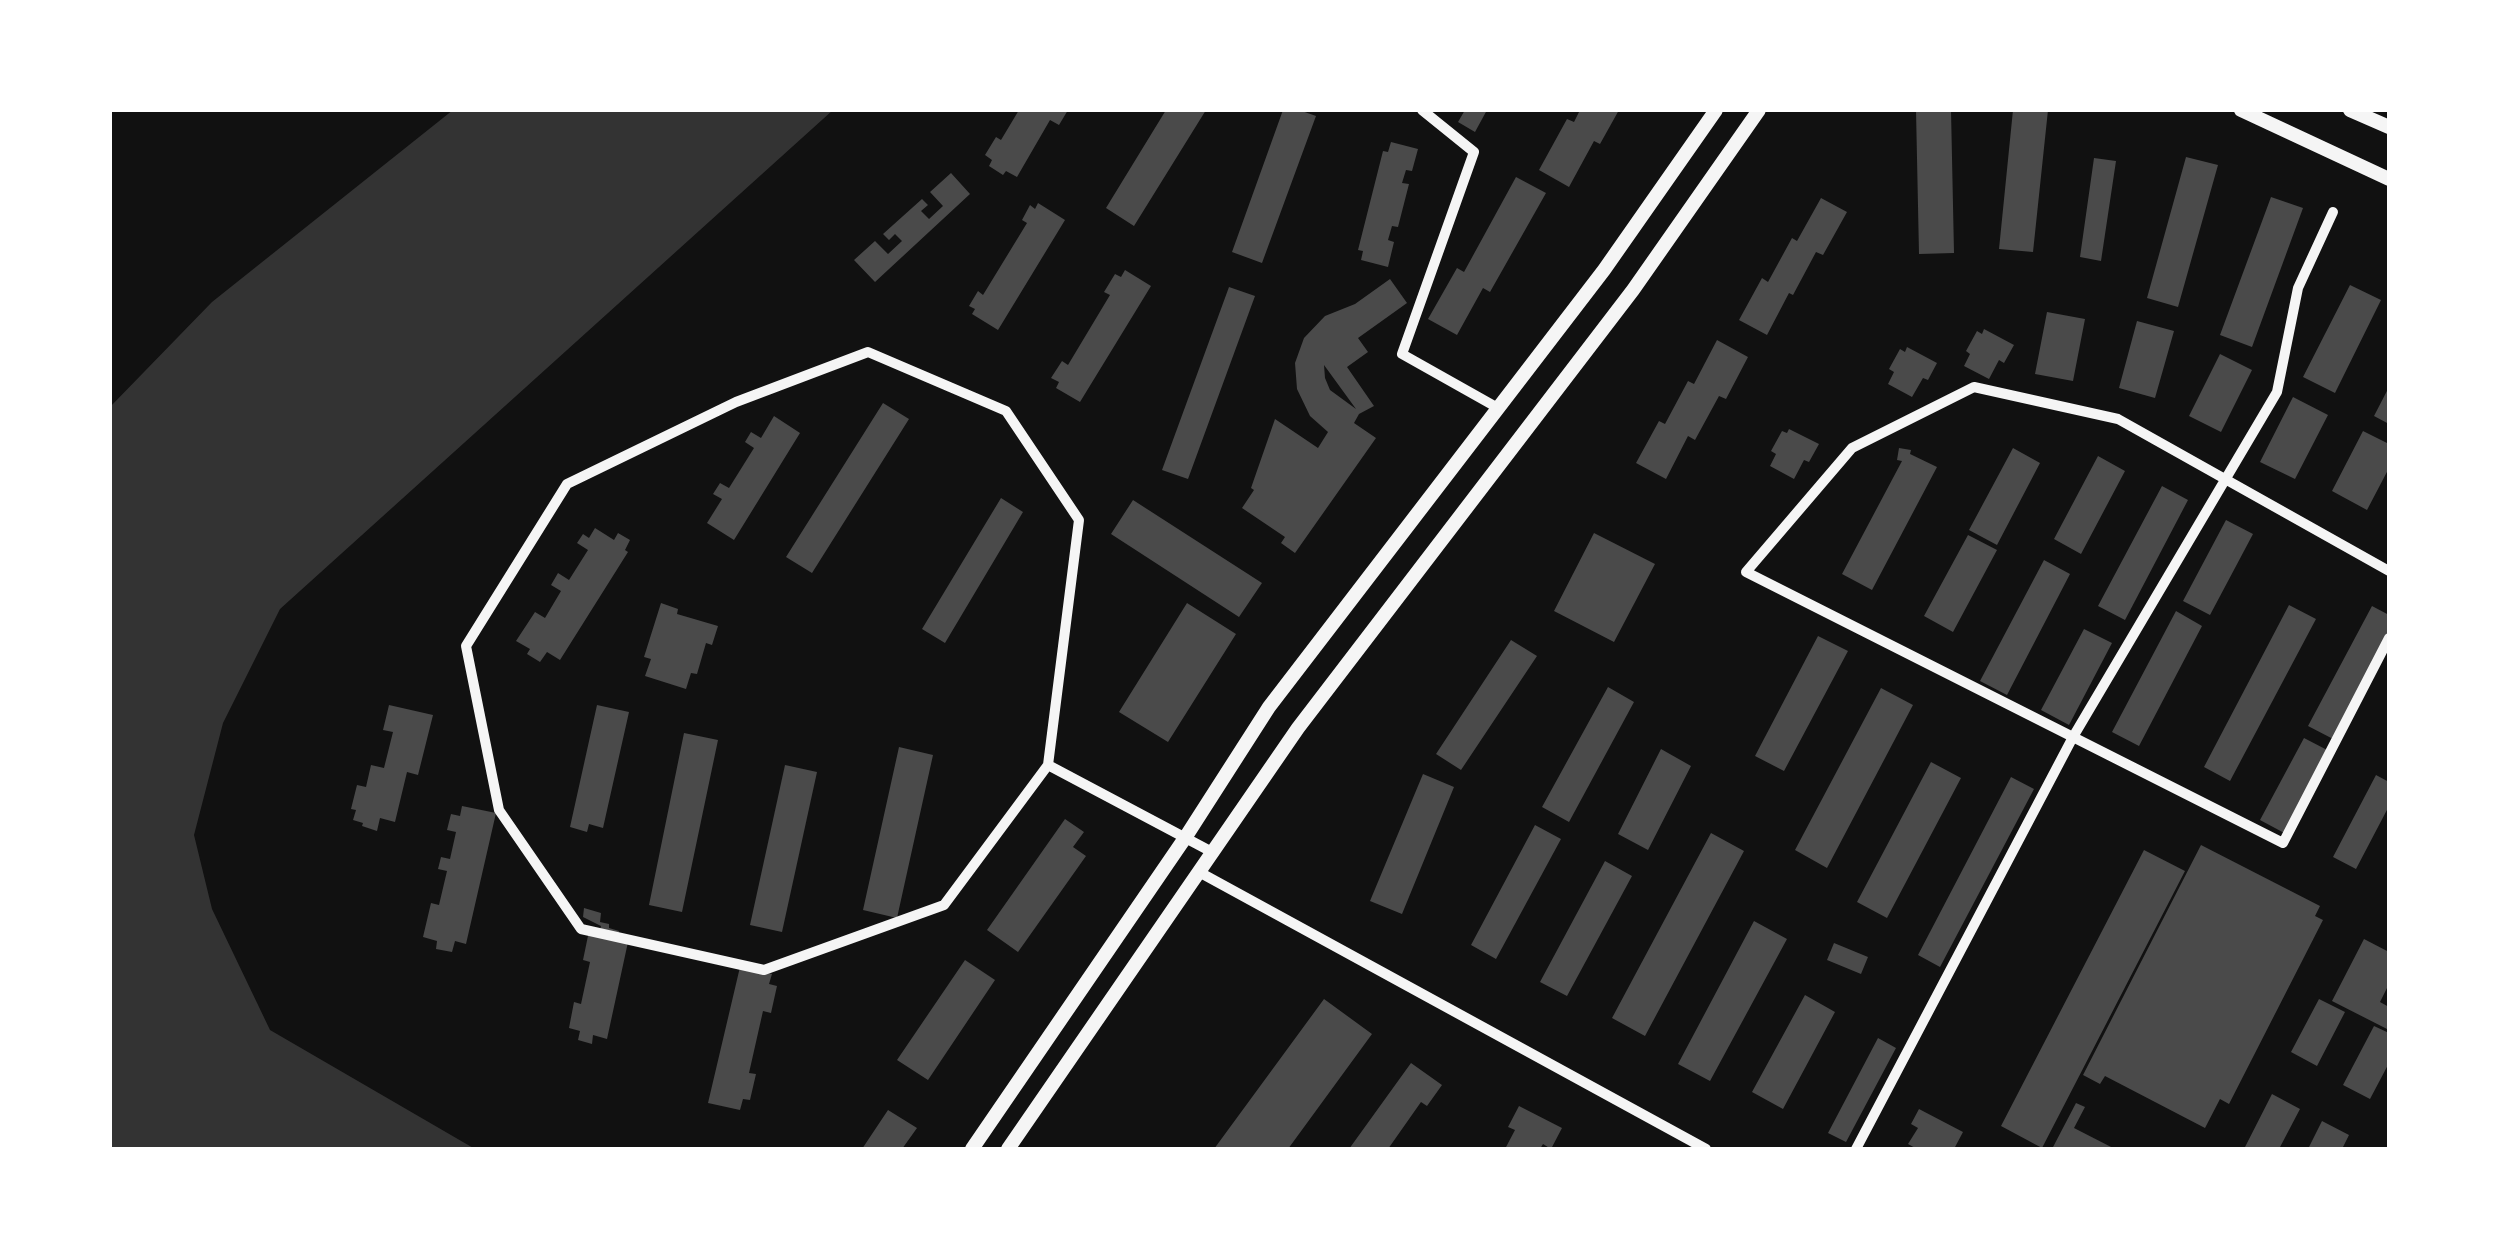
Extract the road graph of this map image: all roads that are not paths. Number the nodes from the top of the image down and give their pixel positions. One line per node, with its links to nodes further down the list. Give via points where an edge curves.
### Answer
1 (1422, 110): 9 (street, via 1474,152 1402,354)
2 (1716, 110): 9 (main road)
3 (1760, 110): 16 (main road)
4 (2241, 110): 7 (main road)
5 (2350, 110): 6 (main road)
6 (2389, 127)
7 (2389, 180)
8 (2334, 212): 10 (street, via 2298,288 2277,392)
9 (1498, 408): 15 (main road, via 1269,707)
10 (2226, 479): 11 (street); 13 (street); 13 (street, via 2118,419 1974,387 1852,448 1746,572)
11 (2389, 570)
12 (2389, 638): 13 (street, via 2283,843)
13 (2073, 738): 21 (street)
14 (1048, 765): 14 (street, via 944,905 764,970 581,928 499,810 466,646 567,484 736,402 868,352 1006,410 1079,520); 15 (street)
15 (1186, 838): 16 (street); 18 (main road)
16 (1212, 852): 17 (main road)
17 (1199, 872): 19 (main road); 20 (street)
18 (972, 1149)
19 (1008, 1149)
20 (1706, 1149)
21 (1856, 1149)

